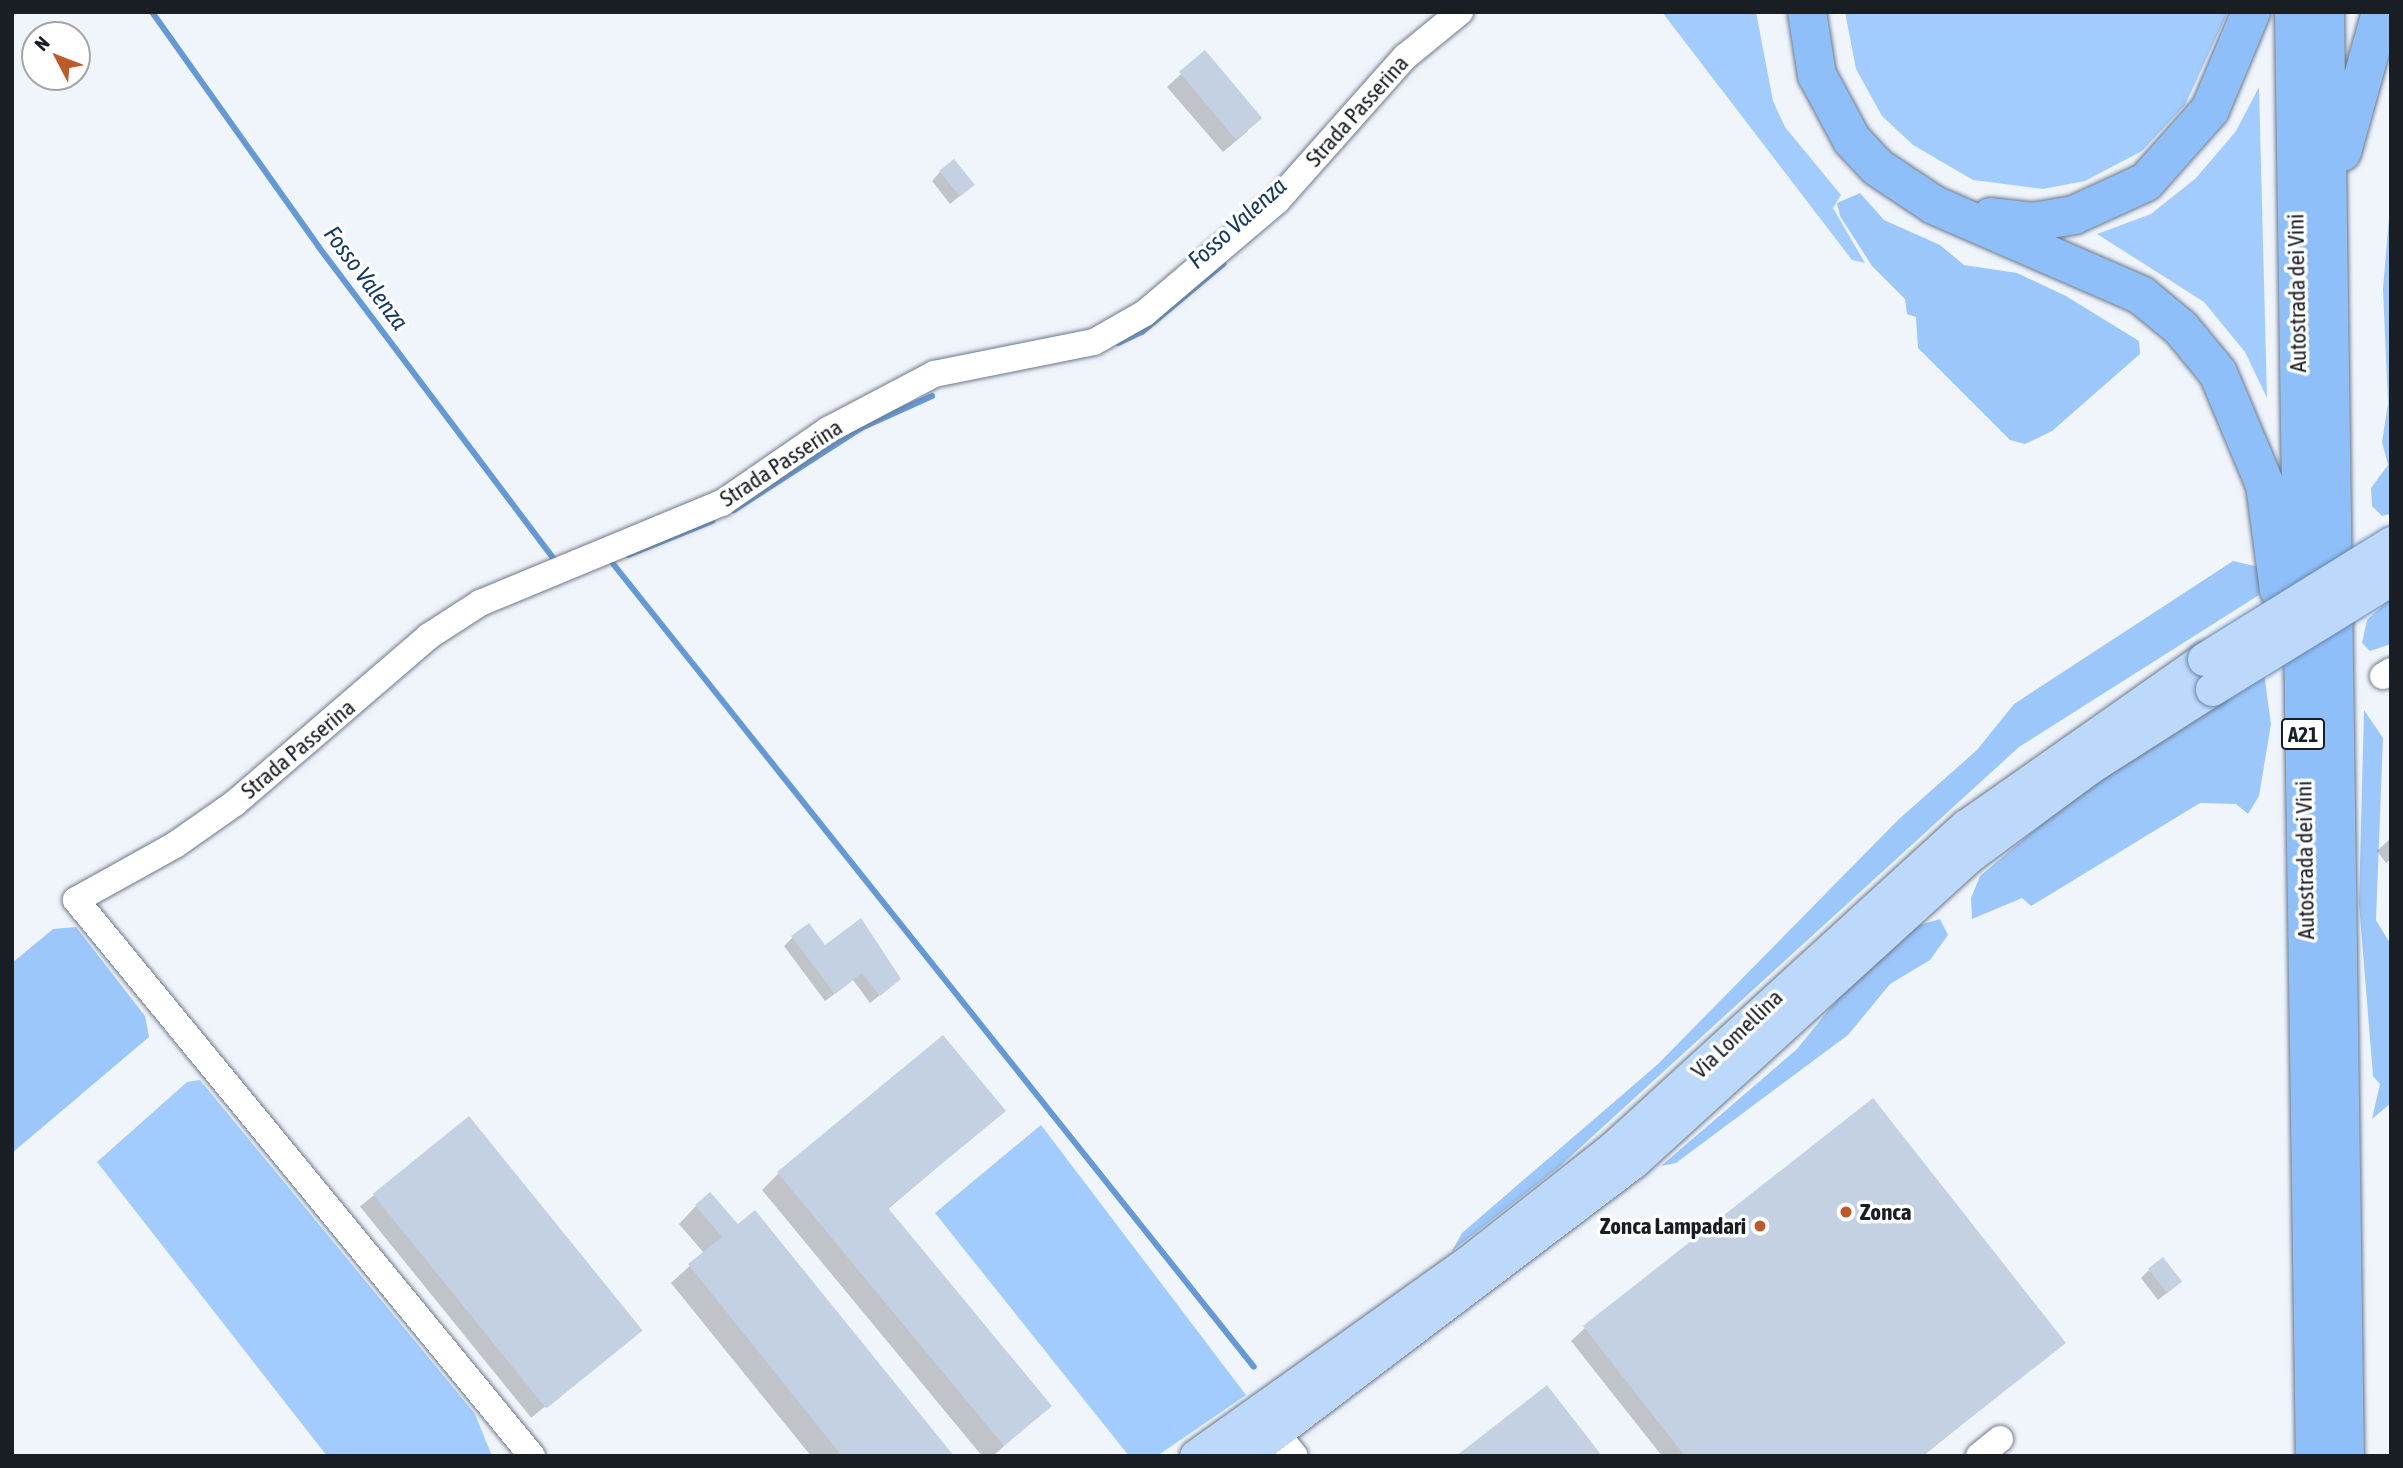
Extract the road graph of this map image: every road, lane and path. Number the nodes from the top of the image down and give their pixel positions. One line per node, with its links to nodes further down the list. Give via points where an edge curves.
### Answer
1 (1460, 12): 13 (street, Strada Passerina, via 1405,57 1277,201 1145,313 1094,342 934,374 828,430 722,503 481,603 429,636 235,803 175,845 76,900)
2 (1807, 12): 7 (highway, via 1817,75 1852,140 1877,167)
3 (2251, 12): 7 (highway, via 2210,110 2146,181 2074,215 2033,222)
4 (2294, 12): 12 (highway, Autostrada dei Vini / A21)
5 (2325, 12): 8 (highway, Autostrada dei Vini / A21)
6 (2381, 12): 8 (highway, via 2341,157 2337,410)
7 (1934, 205): 12 (highway, via 2141,295 2181,328 2218,373 2264,485)
8 (2329, 472): 22 (highway, Autostrada dei Vini / A21)
9 (2391, 543): 11 (main road, bridge)
10 (2391, 579): 11 (main road, bridge)
11 (2208, 674): 14 (main road, Via Lomellina, via 1966,826 1613,1148)
12 (2304, 813): 21 (highway, Autostrada dei Vini / A21)
13 (492, 1410): 16 (street); 17 (street)
14 (1282, 1431): 18 (main road); 19 (main road)
15 (2000, 1439): 20 (street)
16 (505, 1456)
17 (531, 1456)
18 (1196, 1456)
19 (1244, 1456)
20 (1979, 1456)
21 (2315, 1456)
22 (2345, 1456)

